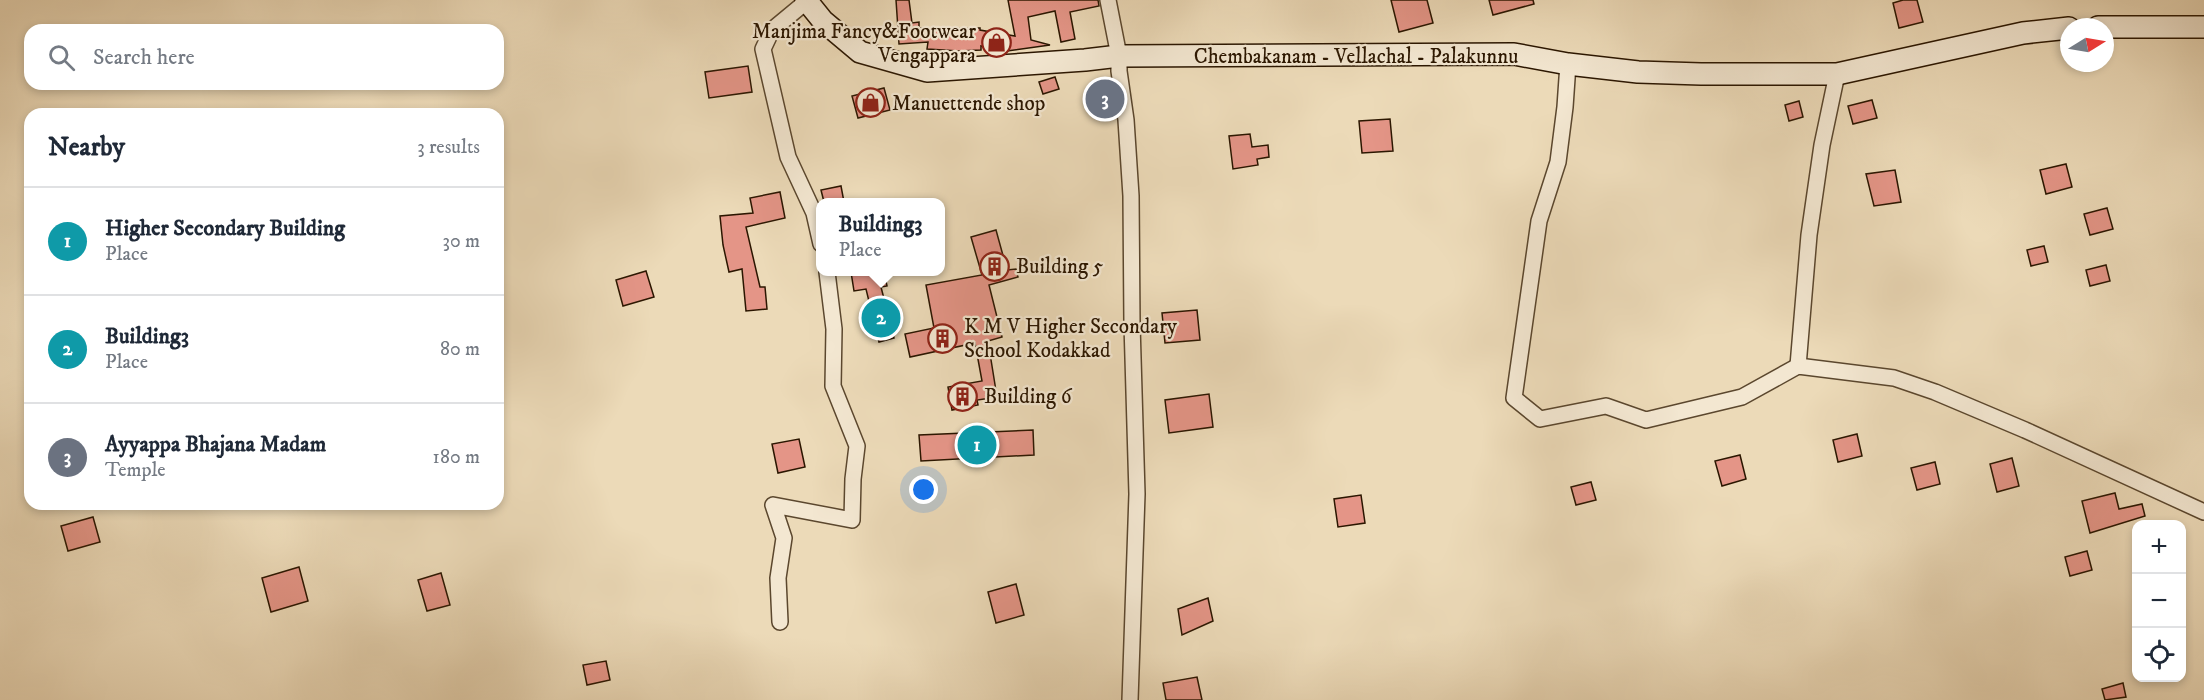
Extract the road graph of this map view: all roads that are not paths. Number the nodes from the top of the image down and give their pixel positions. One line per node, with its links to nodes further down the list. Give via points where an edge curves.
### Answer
1 (1108, 0): 6 (street)
2 (806, 1): 6 (main road, Chembakanam - Vellachal - Palakunnu, via 860,52 927,71); 9 (street, via 772,30 763,49 788,157)
3 (2114, 27): 4 (main road)
4 (2204, 27)
5 (2060, 29): 8 (main road, Chembakanam - Vellachal - Palakunnu, via 2023,33)
6 (1119, 56): 7 (main road, Chembakanam - Vellachal - Palakunnu, via 1514,54); 14 (street, via 1131,185 1137,463)
7 (1568, 64): 8 (main road, Chembakanam - Vellachal - Palakunnu, via 1638,72); 11 (street, via 1558,162 1539,221 1514,398 1540,419 1606,406 1646,420 1742,397)
8 (1837, 74): 11 (street, via 1809,235)
9 (816, 222)
10 (827, 276): 13 (street, via 834,329 833,386 857,447 852,520 773,505 784,538 778,578)
11 (1798, 366): 12 (street, via 1894,378 1935,392)
12 (2204, 512)
13 (780, 622)
14 (1130, 700)

